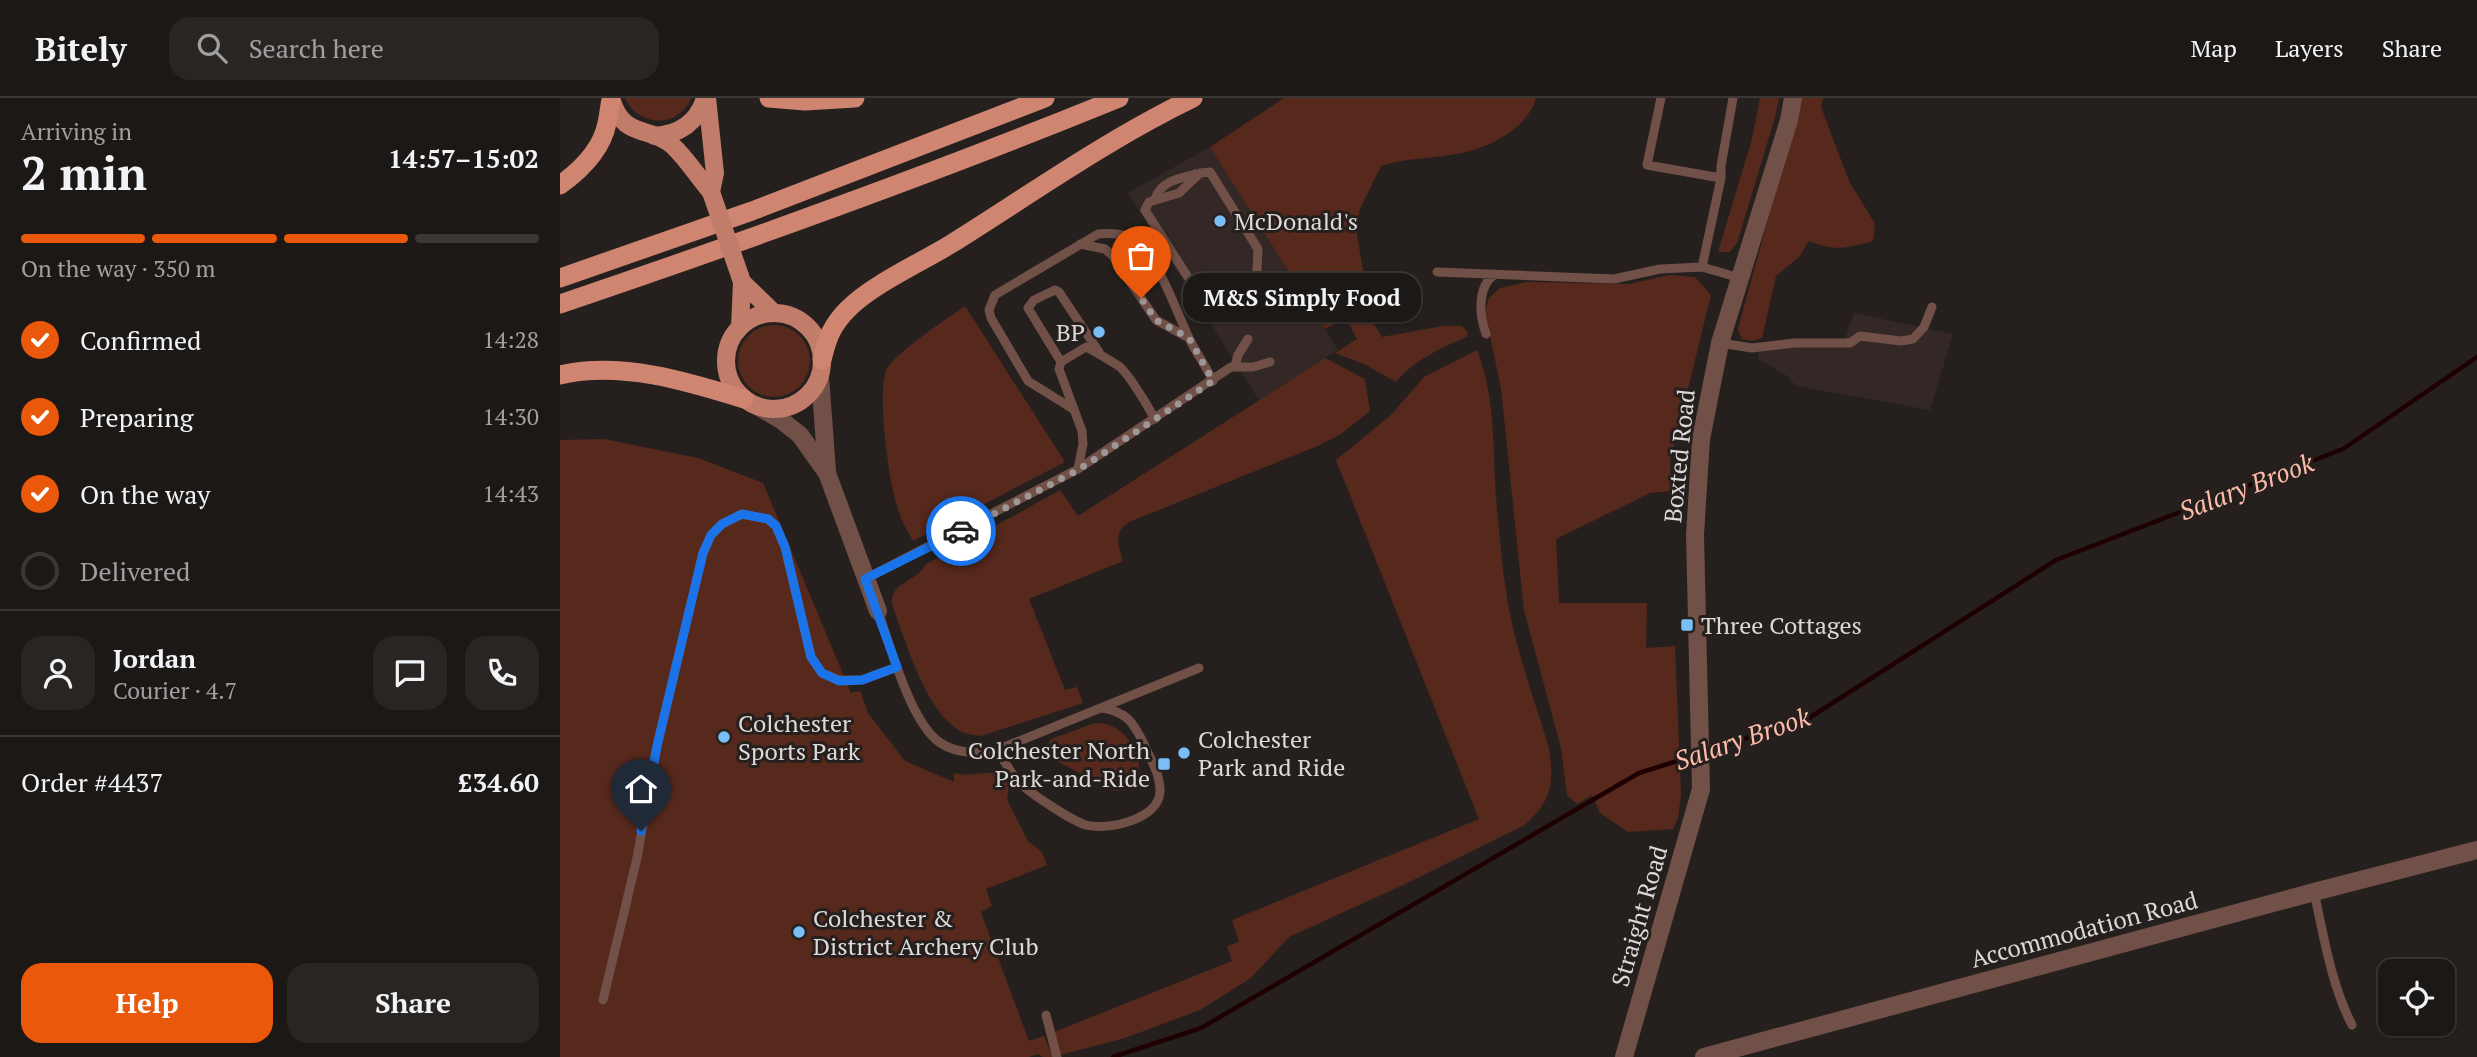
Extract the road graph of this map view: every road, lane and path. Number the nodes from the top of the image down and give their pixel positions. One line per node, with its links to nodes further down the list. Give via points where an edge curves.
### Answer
1 (706, 98): 11 (main road, via 686,127); 15 (main road, via 715,173)
2 (769, 98): 3 (highway, via 805,102)
3 (855, 98)
4 (1045, 98): 22 (highway, via 752,211)
5 (1119, 98): 25 (highway, via 772,232)
6 (1193, 98): 38 (highway, via 1026,194 859,299 827,335)
7 (1661, 98): 13 (lane, via 1647,165)
8 (1733, 98): 13 (lane)
9 (1793, 98): 23 (street, Boxted Road)
10 (611, 99): 11 (main road, via 627,125); 14 (highway, via 597,149)
11 (654, 136): 15 (main road, via 670,143)
12 (1200, 173): 16 (lane, via 1179,193); 16 (lane, via 1161,187); 19 (lane, via 1210,172 1258,249)
13 (1721, 178): 18 (lane)
14 (560, 185)
15 (711, 192): 24 (main road, bridge)
16 (1155, 198): 26 (lane, via 1145,210 1200,296)
17 (1080, 244): 31 (lane, via 1112,255 1156,320); 31 (lane, via 1098,234 1116,233 1143,246 1177,305); 42 (lane, via 995,295 989,310 1028,381)
18 (1702, 267): 21 (lane, via 1660,269 1614,279); 23 (lane)
19 (1257, 270)
20 (1437, 272): 21 (lane)
21 (1496, 274): 30 (lane, via 1489,278 1480,307)
22 (560, 278)
23 (1740, 278): 33 (street, Boxted Road)
24 (741, 279): 28 (main road); 29 (main road)
25 (560, 304)
26 (1226, 305)
27 (1932, 307): 33 (lane, via 1913,339 1860,336 1850,343 1752,348)
28 (774, 313): 29 (main road, via 755,316); 38 (main road, via 789,315 807,327 820,345)
29 (740, 327): 41 (main road, via 725,362 734,388)
30 (1486, 334)
31 (1189, 338): 40 (lane)
32 (1248, 339): 37 (lane)
33 (1720, 343): 52 (street, Boxted Road, via 1701,439 1695,535)
34 (1104, 359): 35 (lane, via 1086,347); 35 (lane, via 1055,290 1028,308); 43 (lane, via 1121,368)
35 (1061, 362): 42 (lane, via 1059,369)
36 (1270, 362): 37 (lane)
37 (1233, 367): 40 (lane)
38 (821, 368): 41 (main road, via 810,393 794,405 776,410); 45 (street)
39 (560, 375): 41 (highway, via 628,372 673,378)
40 (1213, 381): 43 (lane)
41 (750, 403): 45 (street, via 800,435)
42 (1073, 409): 44 (lane, via 1082,431)
43 (1155, 419): 44 (lane)
44 (1078, 470): 46 (lane)
45 (827, 473): 46 (street)
46 (865, 579): 47 (street)
47 (878, 611): 48 (lane)
48 (897, 667): 51 (lane, via 915,710 941,743 963,752); 55 (lane, via 862,680 839,681 822,673 811,657 776,526 768,519 742,514 711,535 657,746 637,858)
49 (1199, 668): 50 (lane)
50 (1101, 707): 51 (lane); 51 (lane, via 1119,711 1135,727 1154,768 1161,790 1143,816 1111,826 1085,825 1019,782)
51 (997, 750)
52 (1701, 789): 59 (street, Straight Road)
53 (2477, 850): 54 (street, Accommodation Road)
54 (2314, 892): 57 (lane, via 2338,994); 60 (street, Accommodation Road)
55 (603, 1000)
56 (1046, 1015): 58 (lane)
57 (2352, 1025)
58 (1057, 1057)
59 (1624, 1057)
60 (1704, 1057)

